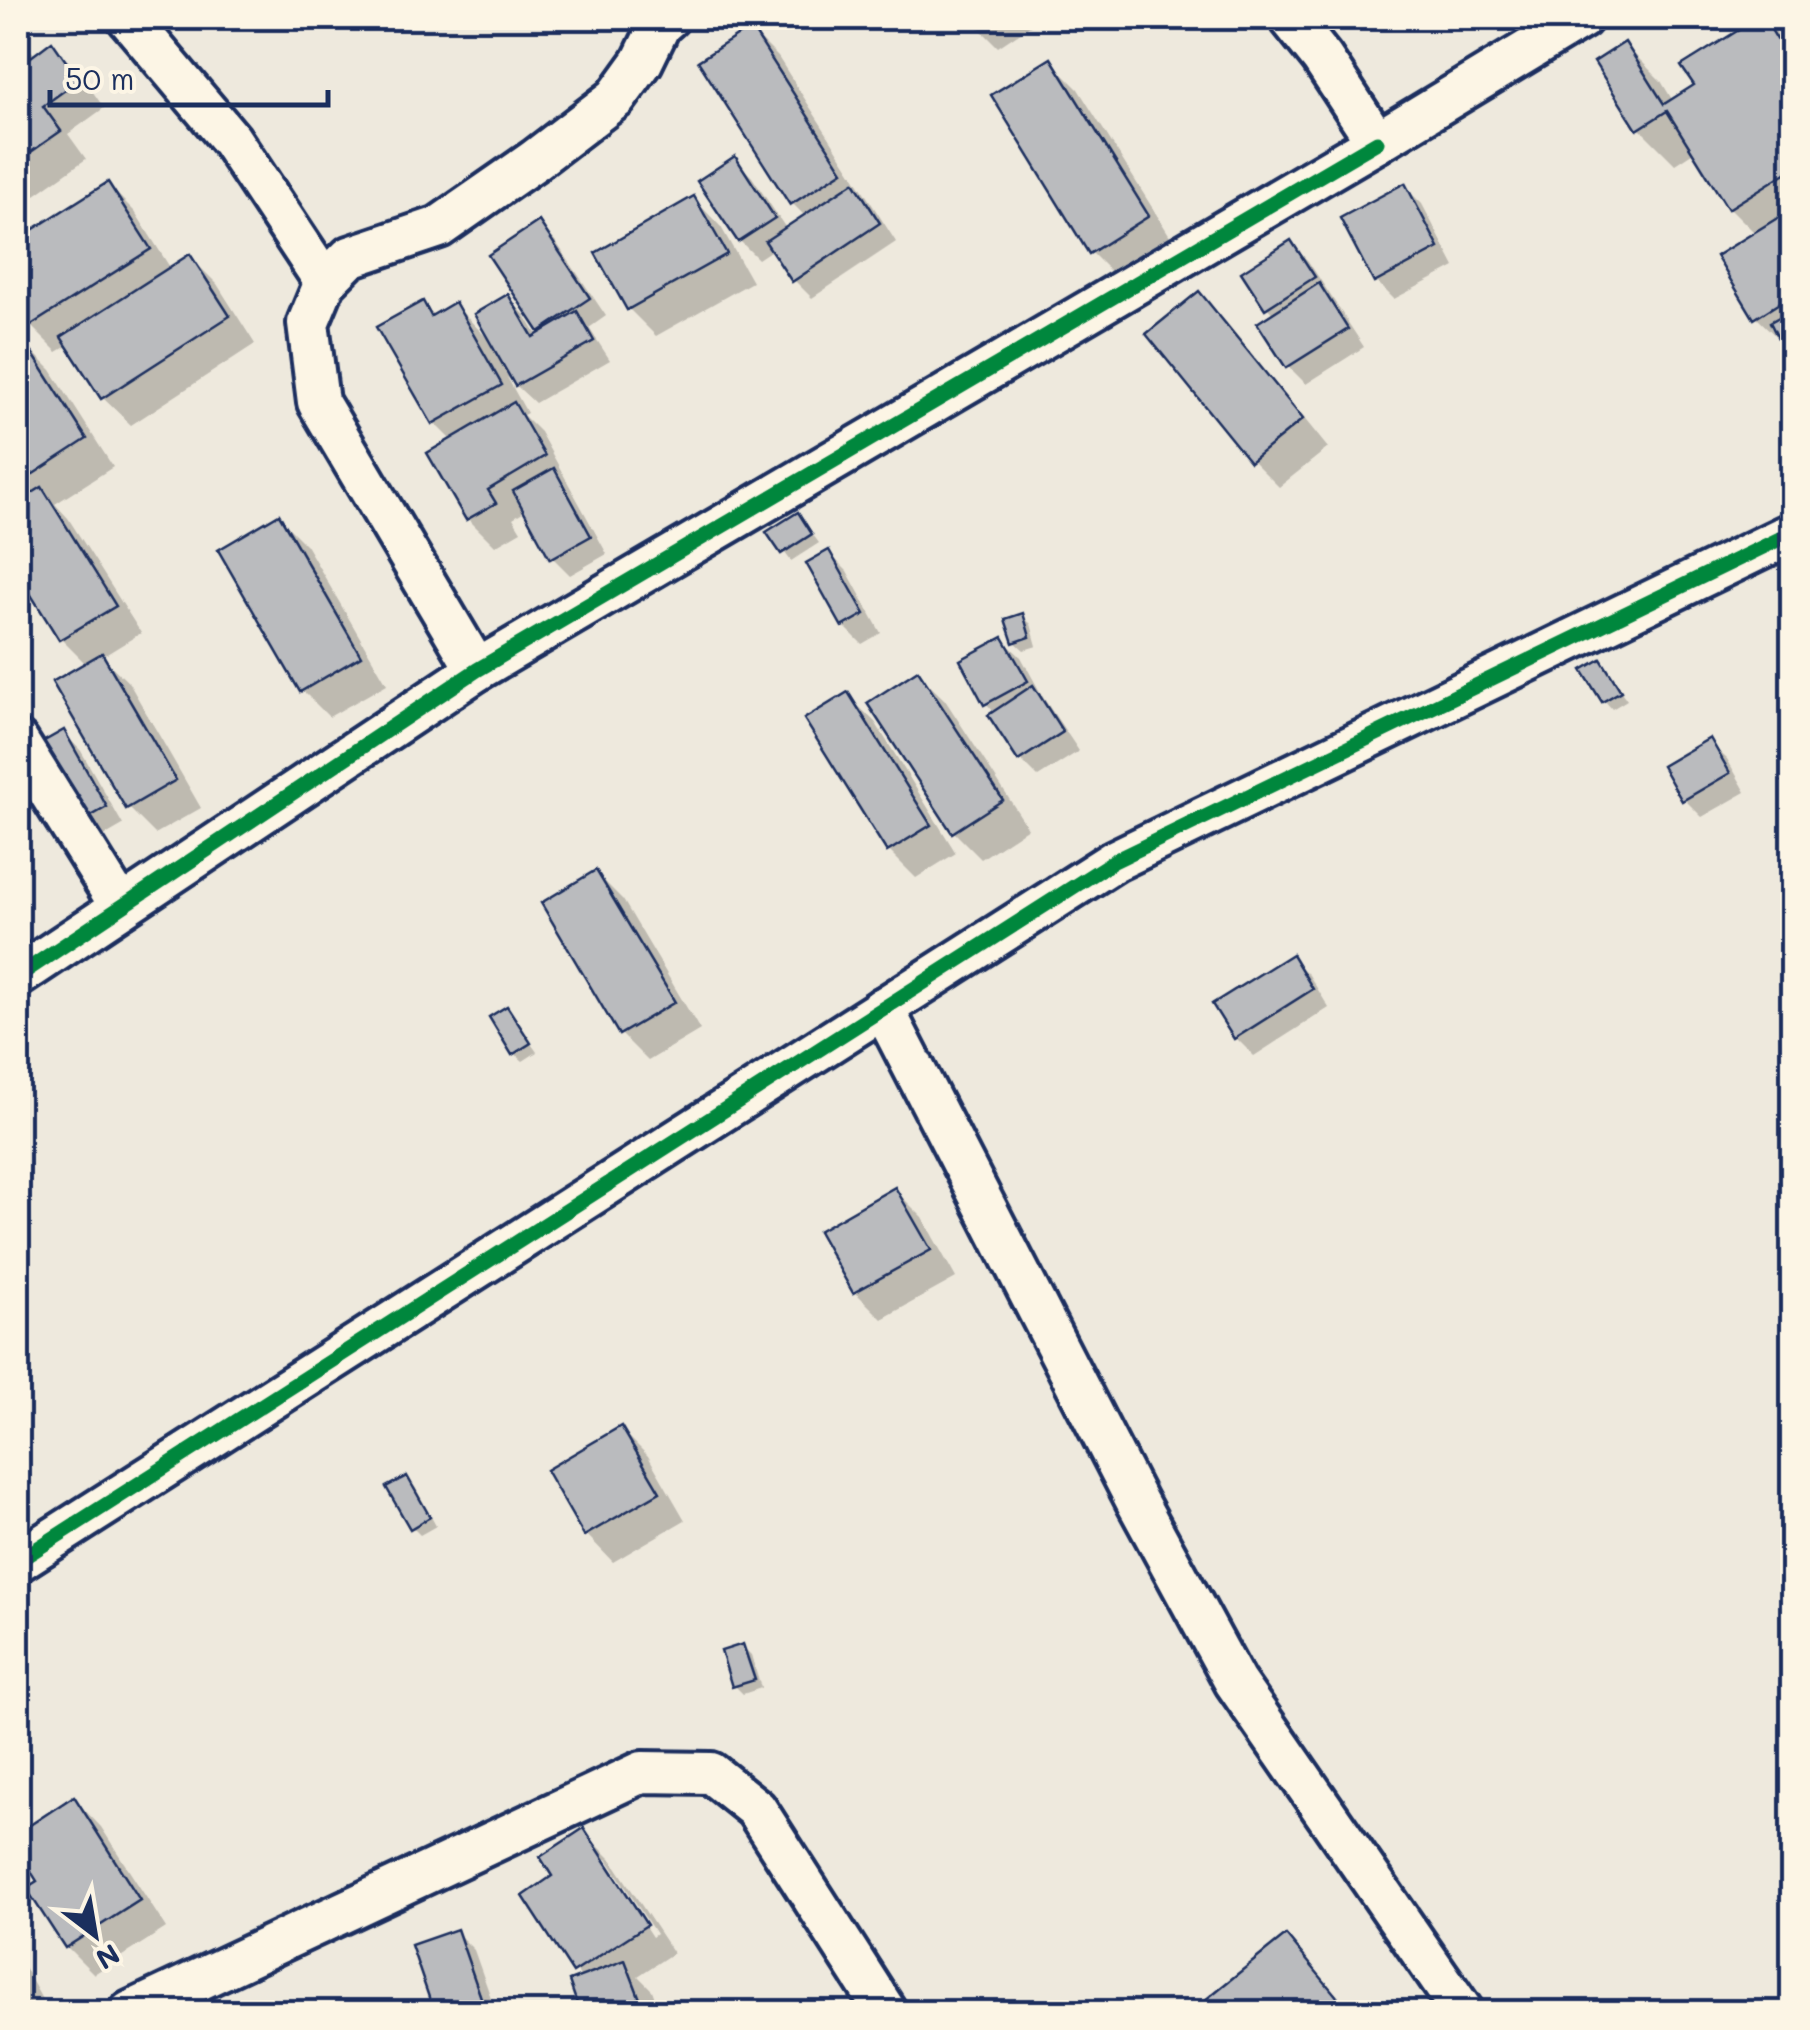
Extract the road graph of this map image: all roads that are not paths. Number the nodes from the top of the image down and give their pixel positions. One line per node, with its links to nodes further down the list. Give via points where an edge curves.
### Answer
1 (128, 18): 6 (street, via 231,140)
2 (668, 18): 6 (street, via 616,98 439,226 350,257)
3 (1290, 18): 5 (street)
4 (1582, 18): 5 (street)
5 (1378, 142): 8 (street)
6 (325, 282): 8 (street, via 308,323 318,402)
7 (1792, 534): 12 (street, via 1114,861)
8 (476, 670): 10 (street)
9 (18, 742): 10 (street)
10 (121, 907): 11 (street)
11 (18, 976)
12 (883, 1008): 13 (street); 16 (street, via 1235,1682)
13 (18, 1561)
14 (130, 2012): 15 (street, via 642,1772 659,1772 711,1773 756,1809)
15 (886, 2012)
16 (1463, 2012)

